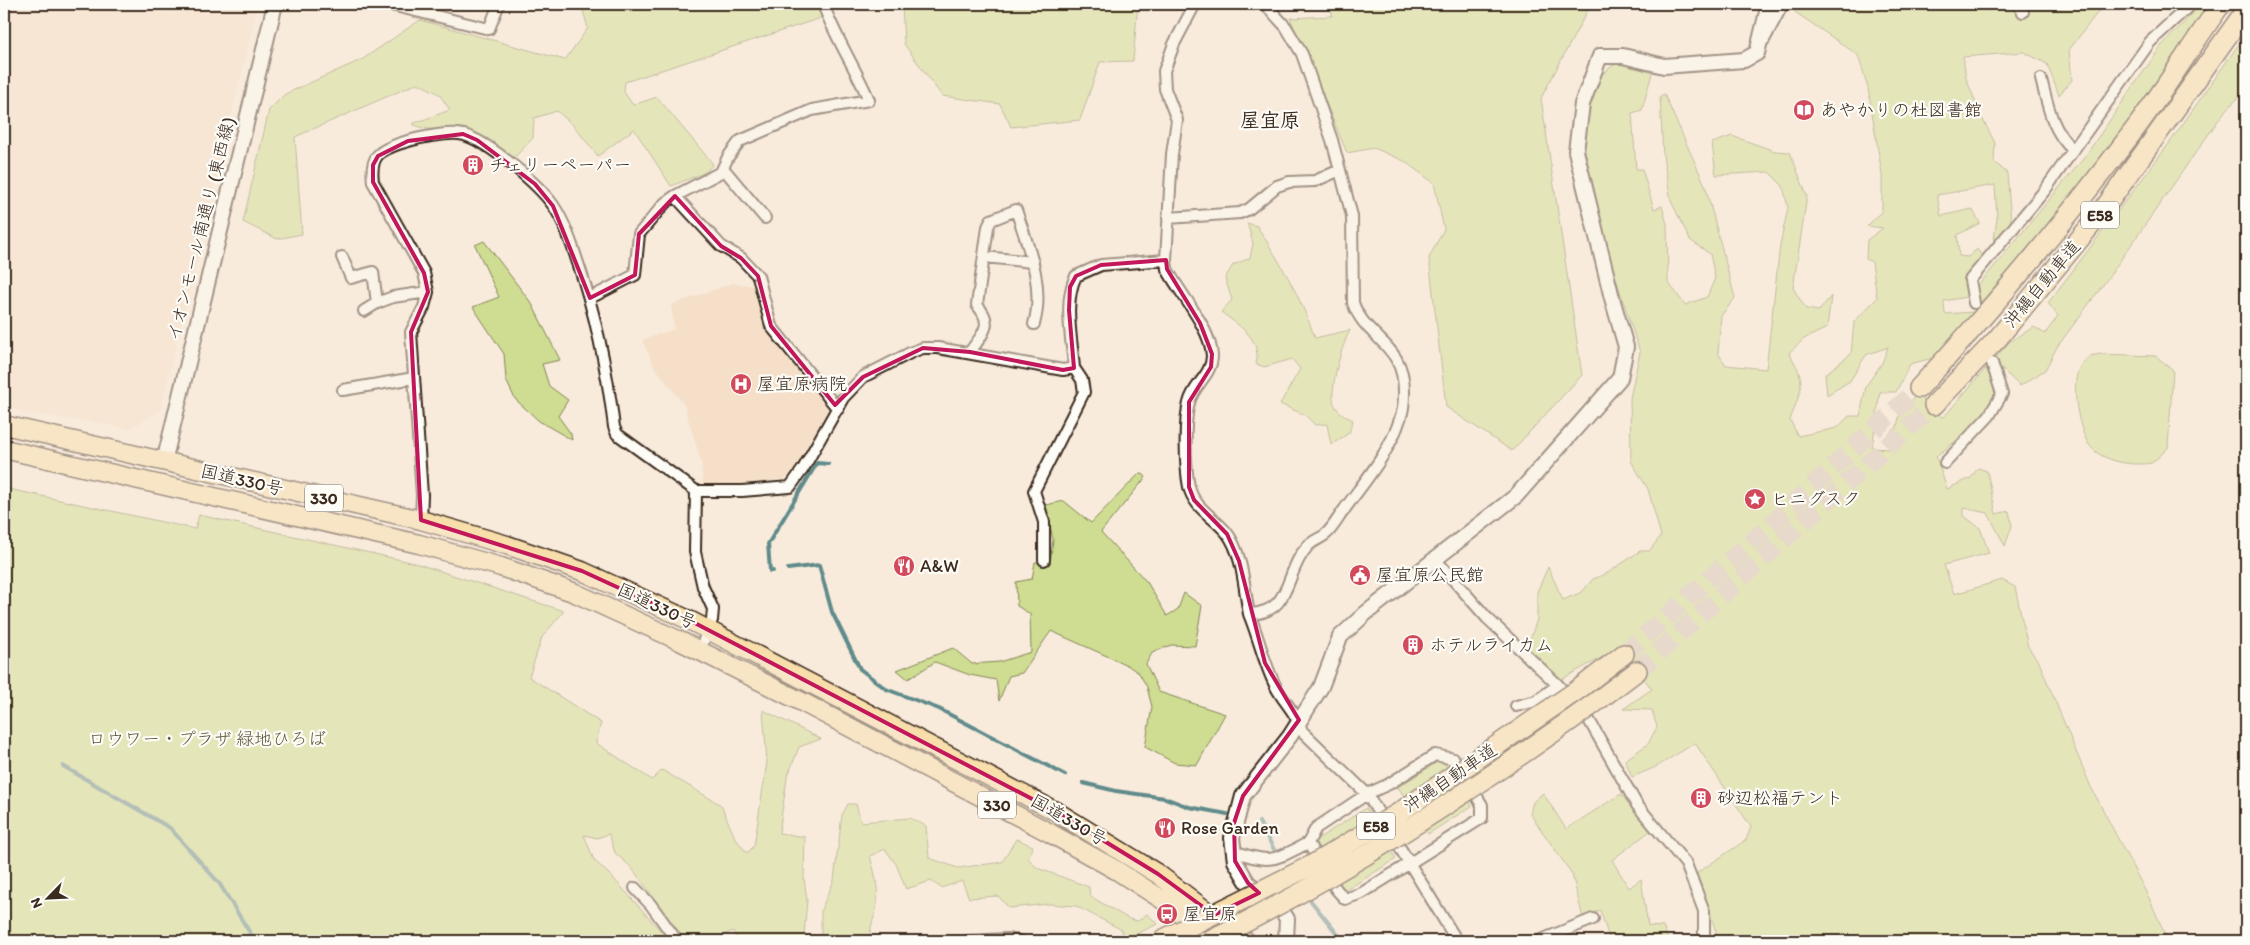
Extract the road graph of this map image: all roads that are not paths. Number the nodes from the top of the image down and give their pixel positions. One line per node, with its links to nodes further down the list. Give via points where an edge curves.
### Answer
1 (275, 4): 41 (street, イオンモール南通り (東西線))
2 (387, 4): 11 (street)
3 (499, 4): 11 (street, via 489,29)
4 (824, 4): 16 (street, via 831,25 855,66 869,100 812,110 740,140)
5 (1195, 4): 20 (street, via 1164,70 1165,89 1176,120)
6 (1264, 4): 17 (street, via 1286,27 1302,54)
7 (1769, 4): 13 (street)
8 (1784, 4): 13 (street)
9 (2191, 4): 15 (street, via 2150,42)
10 (2220, 4): 35 (highway, 沖縄自動車道 / E58, via 2136,127 2073,210 1982,320)
11 (426, 8)
12 (2246, 10): 37 (highway, 沖縄自動車道 / E58, via 2101,213 1998,338)
13 (1757, 53): 45 (street, via 1744,60 1672,66 1623,56 1600,56 1582,104 1576,151 1626,347 1620,378 1516,496)
14 (2041, 79): 15 (street, via 2050,116 2060,138)
15 (2073, 150): 28 (street, via 2045,190 1970,280)
16 (723, 168): 18 (street); 19 (street)
17 (1340, 170): 20 (street, via 1315,181 1276,186 1240,213); 47 (street, via 1352,216 1353,303 1358,316 1392,350 1401,369 1404,392 1400,419 1388,446 1330,529 1306,547 1274,608 1264,614)
18 (676, 196): 26 (street, via 639,234 636,275); 38 (street, via 721,246 741,258 758,276 772,326)
19 (765, 218)
20 (1168, 218): 23 (street)
21 (342, 257): 27 (street, via 351,278 373,272)
22 (984, 257): 24 (street); 24 (street, via 991,220 1016,210); 31 (street, via 977,306 987,321 986,328)
23 (1166, 260): 33 (street, via 1101,265 1076,276 1070,287); 47 (street, via 1166,269 1200,323 1212,354 1211,367 1197,384 1189,402 1186,457 1189,487 1194,500 1227,534 1239,561)
24 (1033, 262): 30 (street, via 1037,304)
25 (428, 292): 26 (street, via 424,273 372,182 373,165 387,149 408,141 462,134 476,140 534,184 553,206 568,235); 27 (street); 34 (street, via 411,332)
26 (590, 298): 43 (street, via 617,434)
27 (376, 303): 29 (street)
28 (1974, 303)
29 (364, 311)
30 (1034, 324)
31 (970, 352): 33 (street, via 1063,370); 38 (street, via 924,348 912,352 864,377 843,398)
32 (1992, 363): 42 (street, via 2002,394 1989,416)
33 (1074, 368): 46 (street, via 1082,380 1084,392 1034,491 1044,522)
34 (414, 378): 36 (street); 44 (street)
35 (1919, 388)
36 (343, 390)
37 (1934, 406)
38 (838, 409): 43 (street, via 790,487)
39 (4, 425): 41 (highway, 国道330号 / 330)
40 (4, 449): 49 (highway, 国道330号 / 330, via 410,542 492,564 573,592)
41 (164, 462): 44 (highway, 国道330号 / 330)
42 (1945, 463)
43 (696, 491): 48 (street, via 695,552 703,586 713,609)
44 (422, 520): 48 (highway, 国道330号 / 330, via 507,544 582,571)
45 (1435, 558): 52 (street, via 1487,618); 54 (street, via 1340,637 1321,687)
46 (1044, 560)
47 (1249, 614): 54 (street, via 1264,663 1277,689)
48 (709, 630): 49 (street); 67 (highway, 国道330号 / 330, via 1057,812 1158,874)
49 (700, 650): 66 (highway, 国道330号 / 330, via 1116,870 1166,902)
50 (1624, 654): 64 (highway, 沖縄自動車道 / E58, bridge, via 1579,689 1421,798 1320,860)
51 (1637, 671): 65 (highway, 沖縄自動車道 / E58, bridge, via 1509,764 1404,833 1318,884)
52 (1558, 685): 53 (street, via 1536,700); 71 (street, via 1589,720 1637,806 1686,864 1704,911)
53 (1516, 706)
54 (1299, 720): 55 (street, via 1302,731); 57 (street, via 1243,796 1234,823)
55 (1367, 794): 56 (street, via 1316,828); 58 (street); 58 (street, via 1435,755 1454,759 1482,805 1482,818)
56 (1308, 843): 57 (street, via 1272,860); 58 (street, via 1345,899 1362,893)
57 (1233, 851): 68 (street, via 1240,874 1248,884 1278,904 1287,919)
58 (1410, 864): 69 (street)
59 (635, 888): 61 (street)
60 (1593, 919): 70 (street)
61 (678, 941)
62 (967, 941): 63 (street)
63 (1020, 941)
64 (1160, 941)
65 (1208, 941)
66 (1215, 941)
67 (1246, 941)
68 (1286, 941)
69 (1457, 941)
70 (1539, 941)
71 (1704, 941)

